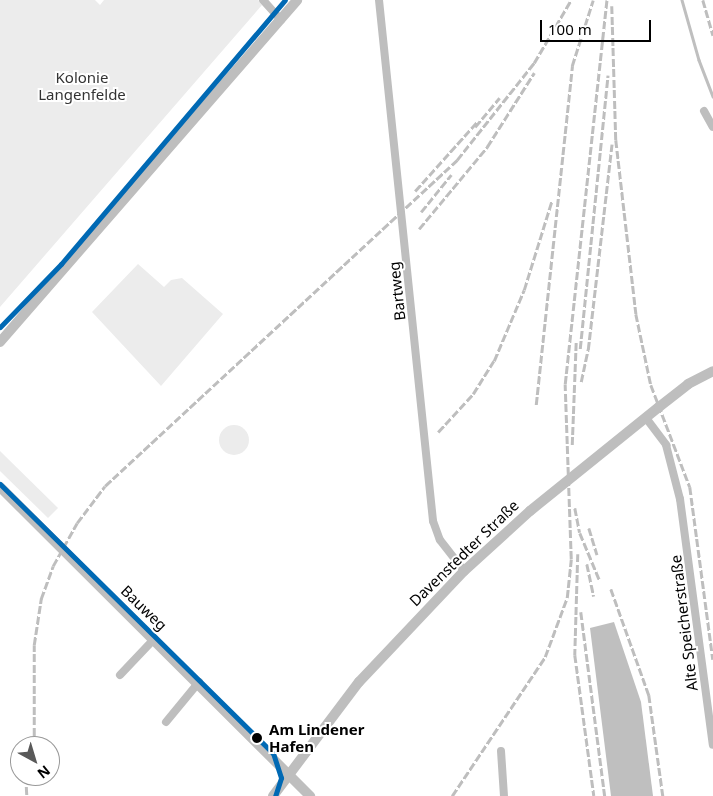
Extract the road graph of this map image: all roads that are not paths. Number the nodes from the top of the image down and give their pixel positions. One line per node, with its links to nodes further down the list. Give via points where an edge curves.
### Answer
1 (263, 0): 4 (street)
2 (297, 0): 4 (street)
3 (380, 0): 11 (street, Bartweg, via 433,520 440,540)
4 (280, 20): 7 (street)
5 (704, 111): 6 (street)
6 (713, 127)
7 (0, 342)
8 (713, 371): 9 (street, Davenstedter Straße, via 688,384)
9 (646, 418): 11 (street, Davenstedter Straße, via 530,511); 16 (street, Alte Speicherstraße, via 666,445 680,499)
10 (0, 487): 12 (street, Bauweg)
11 (464, 571): 19 (street, Davenstedter Straße, via 380,659)
12 (154, 639): 13 (street); 14 (street, Bauweg)
13 (120, 675)
14 (199, 682): 15 (street); 19 (street, Bauweg)
15 (166, 722)
16 (713, 740): 17 (street, Alte Speicherstraße)
17 (713, 744)
18 (501, 751): 22 (street)
19 (288, 772): 20 (street, Davenstedter Straße); 21 (street)
20 (273, 796)
21 (310, 796)
22 (504, 796)

